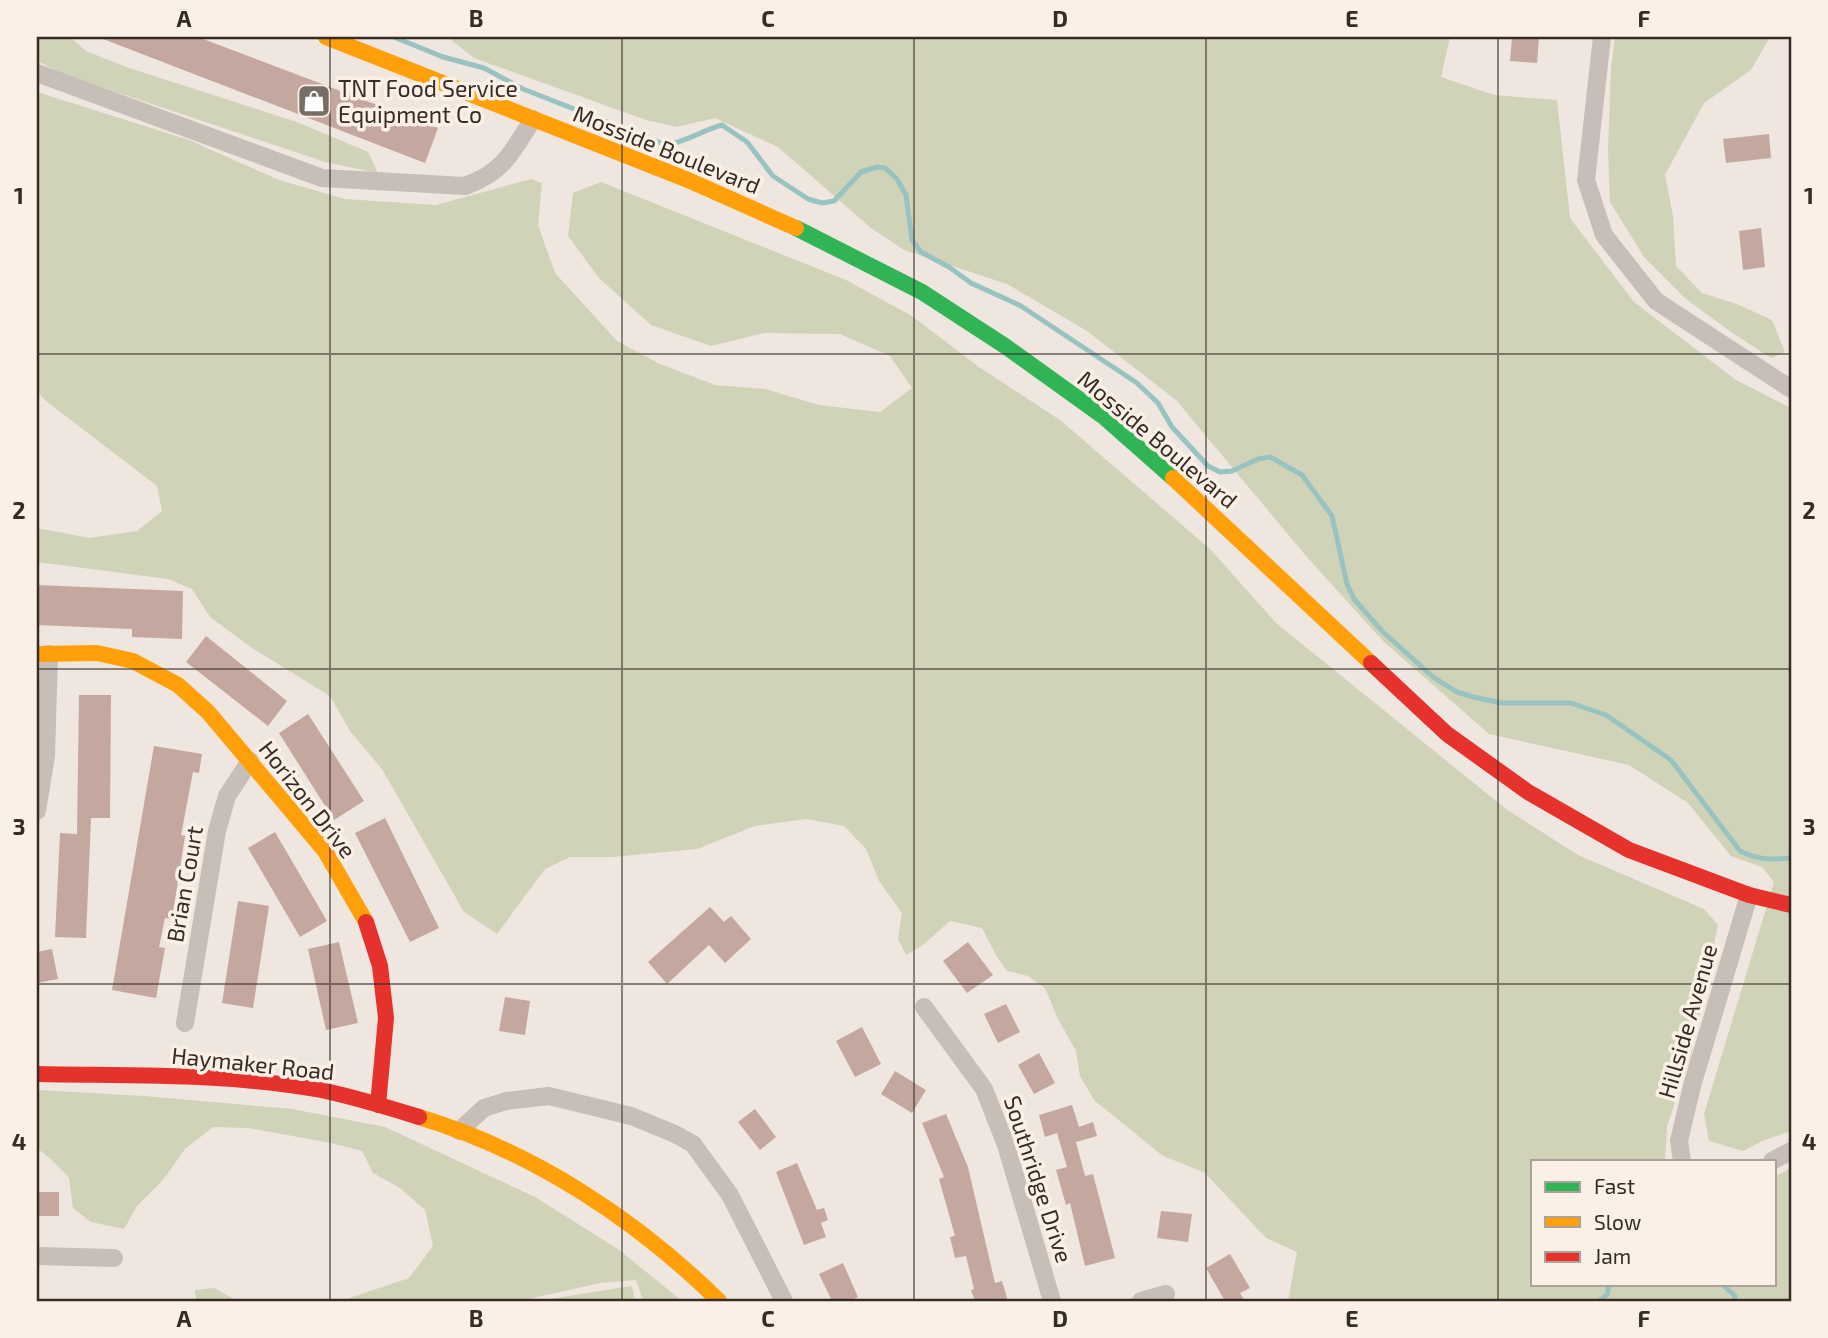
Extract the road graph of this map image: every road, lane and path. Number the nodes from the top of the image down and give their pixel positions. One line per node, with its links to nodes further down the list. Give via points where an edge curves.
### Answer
1 (326, 37): 4 (main road, Mosside Boulevard)
2 (1602, 37): 5 (street, via 1586,180 1604,235 1656,301)
3 (37, 73): 4 (street, via 322,178 465,186 505,164)
4 (533, 119): 9 (main road, Mosside Boulevard, via 810,233 922,292 1104,417 1447,733 1528,793 1629,850)
5 (1791, 390)
6 (43, 654): 7 (main road, Horizon Drive, via 97,653 133,661 178,685); 8 (street, via 46,755)
7 (250, 761): 12 (street, Brian Court, via 227,796 217,831); 14 (main road, Horizon Drive, via 325,850 366,923 380,966 386,1018)
8 (37, 811)
9 (1749, 895): 10 (main road, Mosside Boulevard); 17 (street, Hillside Avenue, via 1678,1141)
10 (1791, 905)
11 (924, 1007): 24 (street, Southridge Drive, via 984,1089 1006,1145)
12 (185, 1023)
13 (37, 1074): 14 (main road, Haymaker Road, via 228,1079 314,1089)
14 (378, 1105): 15 (main road, Haymaker Road)
15 (460, 1130): 22 (main road, Haymaker Road, via 572,1187 636,1230); 23 (street, via 484,1108 550,1096 631,1116 675,1134 693,1144 730,1195)
16 (1791, 1151): 18 (street)
17 (1682, 1160)
18 (1774, 1160)
19 (37, 1256): 20 (street)
20 (114, 1258)
21 (1166, 1294): 25 (street)
22 (719, 1301)
23 (784, 1301)
24 (1052, 1301)
25 (1141, 1301)

